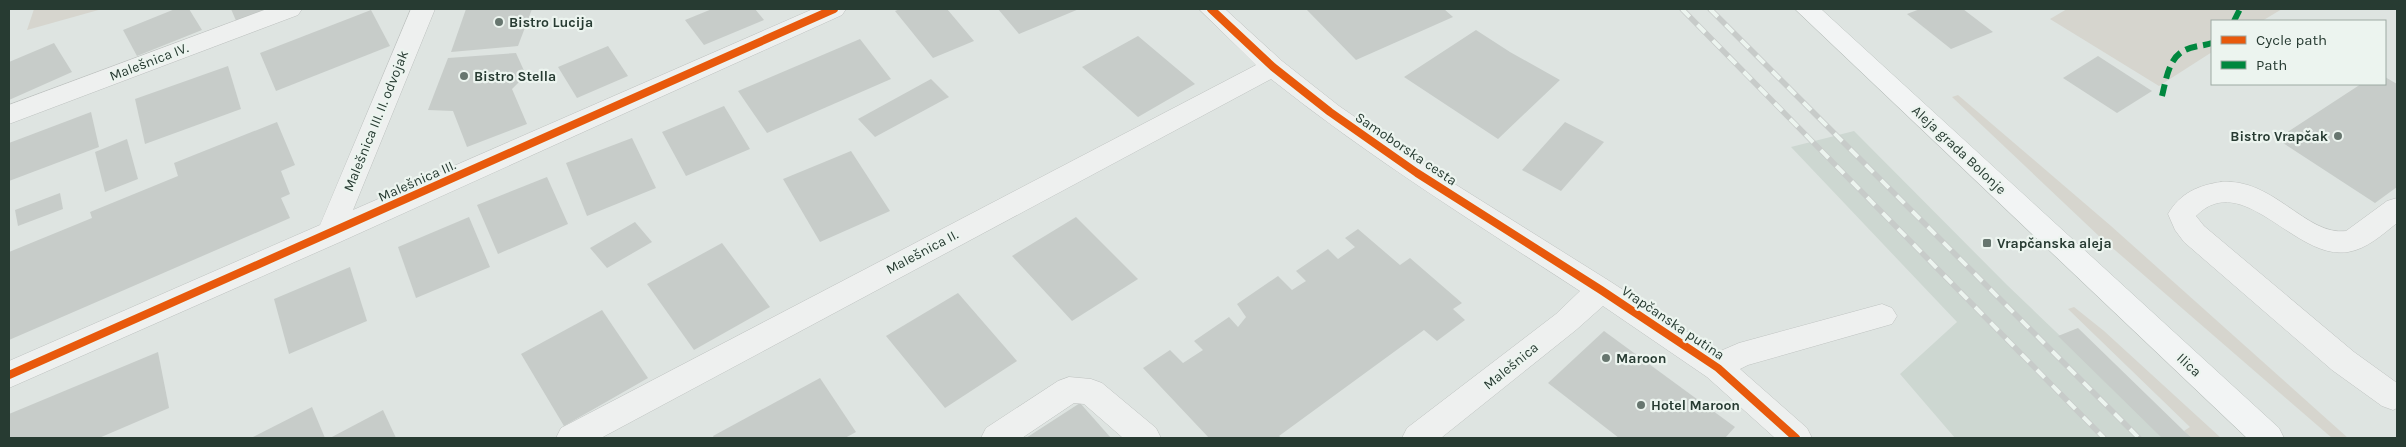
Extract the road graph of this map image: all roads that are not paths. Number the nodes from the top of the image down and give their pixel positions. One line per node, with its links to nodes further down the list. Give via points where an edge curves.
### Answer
1 (290, 9): 8 (street, Malešnica IV.)
2 (423, 9): 10 (street, Malešnica III. II. odvojak)
3 (834, 9): 6 (street, Malešnica III.)
4 (1211, 9): 7 (street, Samoborska cesta)
5 (1807, 9): 12 (main road, Aleja grada Bolonje)
6 (787, 19): 10 (street, Malešnica III.)
7 (1273, 67): 11 (street, Samoborska cesta, via 1417,173); 17 (street, Malešnica II.)
8 (9, 115)
9 (2397, 208): 16 (street, via 2351,241 2339,242 2309,232 2250,196 2230,191 2211,194 2190,203 2182,214 2194,234 2342,362)
10 (330, 234): 15 (street, Malešnica III.)
11 (1601, 290): 14 (street, Vrapčanska putina); 20 (street, Malešnica, via 1566,322)
12 (2110, 291): 22 (main road, Ilica)
13 (1882, 316): 14 (street, via 1739,355)
14 (1718, 368): 21 (street, Vrapčanska putina)
15 (9, 375)
16 (2396, 400)
17 (572, 438)
18 (997, 438): 19 (street, via 1069,390 1091,392)
19 (1144, 438)
20 (1418, 438)
21 (1796, 438)
22 (2268, 438)

